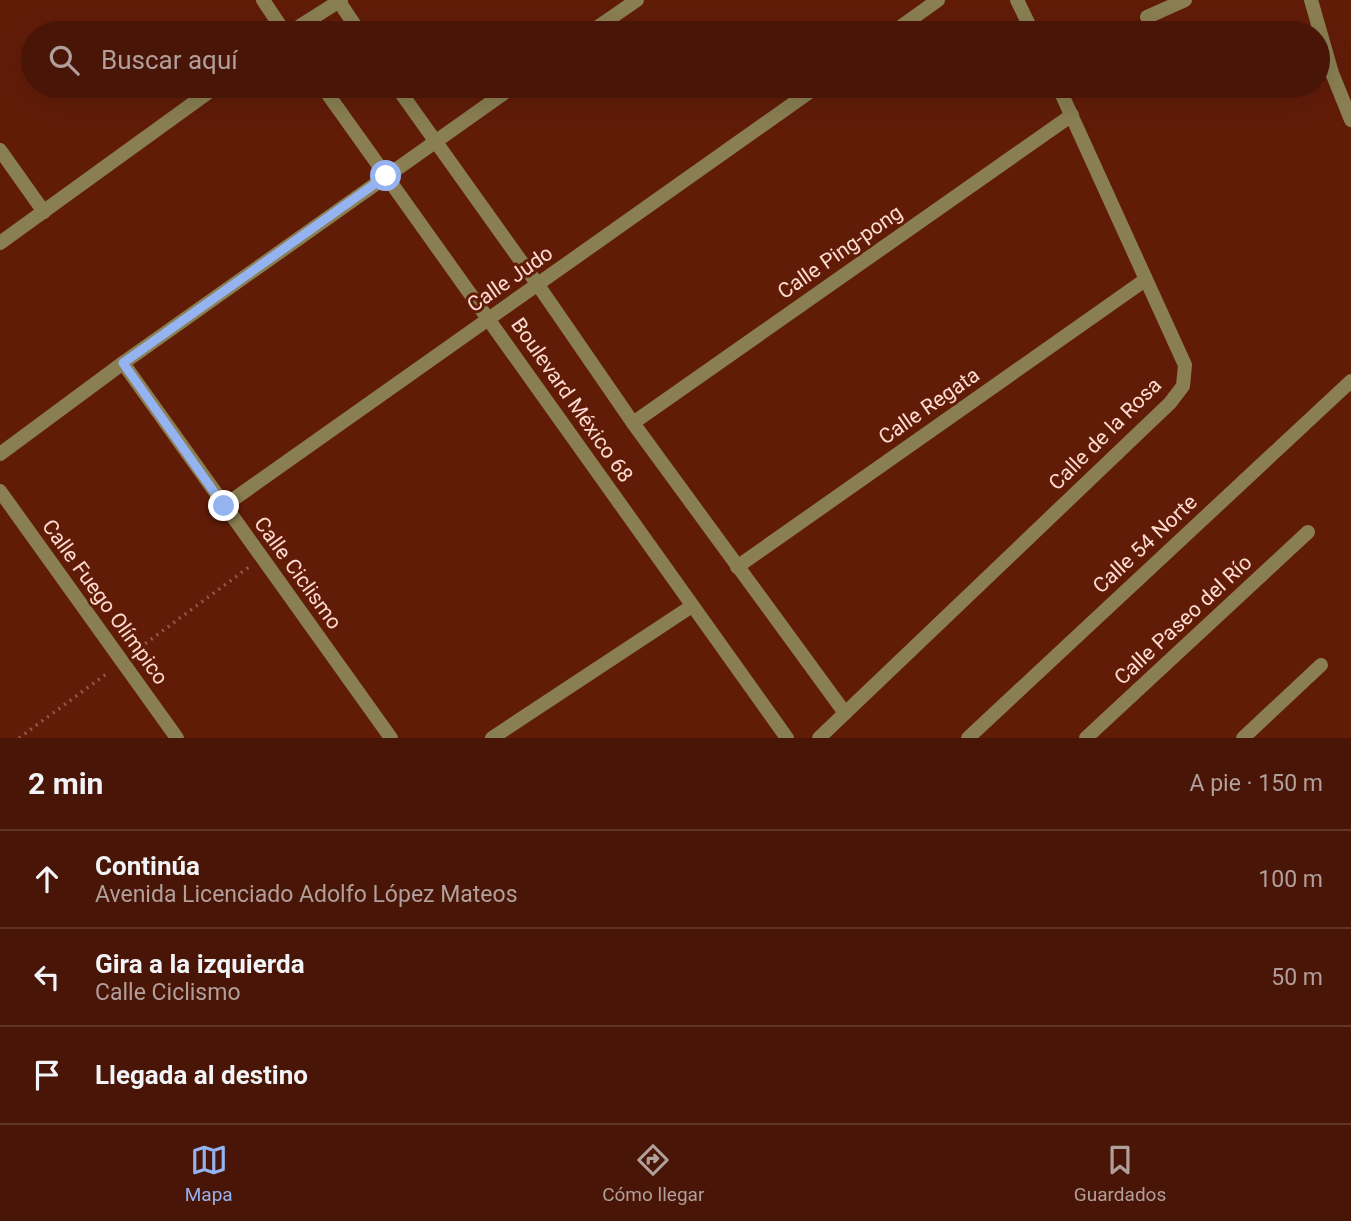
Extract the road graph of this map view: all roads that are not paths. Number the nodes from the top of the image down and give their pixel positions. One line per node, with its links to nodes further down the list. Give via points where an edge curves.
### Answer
1 (262, 0): 9 (street)
2 (637, 0): 12 (street)
3 (939, 0): 13 (street)
4 (1017, 0): 14 (street)
5 (1185, 0): 8 (street)
6 (1311, 0): 15 (street)
7 (339, 1): 10 (street); 11 (street)
8 (1147, 17)
9 (278, 21)
10 (306, 21)
11 (352, 21)
12 (606, 21)
13 (909, 21)
14 (1027, 21)
15 (1317, 21)
16 (1330, 66): 24 (street)
17 (201, 98): 28 (street)
18 (331, 98): 27 (street, Boulevard México 68)
19 (405, 98): 25 (street, Boulevard México 68)
20 (497, 98): 25 (street)
21 (801, 98): 31 (street, Calle Judo)
22 (1064, 98): 23 (street, Calle de la Rosa)
23 (1072, 115): 30 (street, Calle de la Rosa); 35 (street, Calle Ping-pong)
24 (1351, 120)
25 (435, 141): 27 (street); 31 (street, Boulevard México 68)
26 (0, 150): 28 (street)
27 (386, 176): 32 (street, Boulevard México 68); 33 (street)
28 (44, 212): 29 (street)
29 (0, 243)
30 (1145, 279): 40 (street, Calle Regata); 43 (street, Calle de la Rosa, via 1185,365 1183,386)
31 (538, 285): 32 (street, Calle Judo); 35 (street, Boulevard México 68)
32 (489, 319): 38 (street, Calle Judo); 41 (street, Boulevard México 68)
33 (123, 363): 36 (street); 38 (street, Calle Ciclismo)
34 (1351, 381): 49 (street, Calle 54 Norte)
35 (632, 423): 40 (street, Boulevard México 68)
36 (0, 454)
37 (0, 491): 44 (street, Calle Fuego Olímpico)
38 (224, 506): 45 (street, Calle Ciclismo)
39 (1308, 532): 50 (street, Calle Paseo del Río)
40 (737, 567): 43 (street, Boulevard México 68)
41 (692, 606): 46 (street); 47 (street, Boulevard México 68)
42 (1321, 665): 51 (street)
43 (845, 713): 48 (street, Calle de la Rosa)
44 (177, 738)
45 (391, 738)
46 (492, 738)
47 (787, 738)
48 (819, 738)
49 (968, 738)
50 (1086, 738)
51 (1243, 738)

